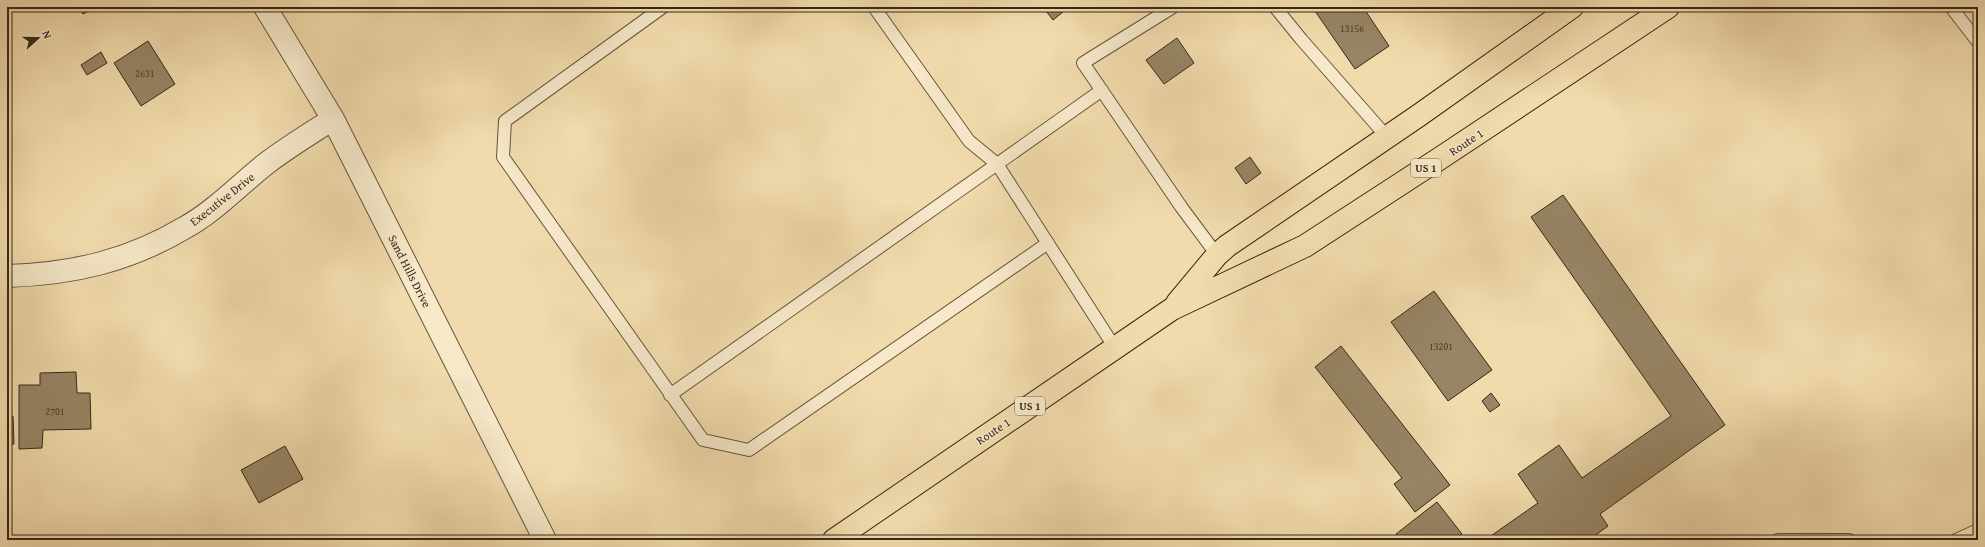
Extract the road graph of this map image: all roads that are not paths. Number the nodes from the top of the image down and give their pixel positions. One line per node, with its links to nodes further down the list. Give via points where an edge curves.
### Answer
1 (265, 7): 11 (street, Sand Hills Drive)
2 (663, 7): 19 (lane, via 505,121 503,156)
3 (874, 7): 13 (lane, via 969,141)
4 (1173, 7): 10 (lane, via 1083,62)
5 (1275, 7): 12 (lane)
6 (1572, 7): 12 (main road, Route 1 / US 1)
7 (1668, 7): 17 (main road, Route 1 / US 1, via 1305,246)
8 (1951, 7): 9 (lane)
9 (1978, 42)
10 (1102, 90): 13 (lane); 15 (lane, via 1182,208)
11 (333, 119): 16 (street, Executive Drive, via 268,163 187,227 145,249 101,265 44,275); 21 (street, Sand Hills Drive)
12 (1387, 137): 15 (main road, Route 1 / US 1)
13 (997, 164): 14 (lane); 19 (lane)
14 (1048, 243): 18 (lane); 19 (lane, via 749,450 703,440)
15 (1217, 254): 17 (main road, Route 1 / US 1)
16 (7, 276)
17 (1172, 308): 18 (main road, Route 1 / US 1)
18 (1115, 348): 22 (main road, Route 1 / US 1)
19 (670, 395)
20 (1978, 530): 25 (lane)
21 (545, 540)
22 (834, 540)
23 (1778, 540): 24 (lane)
24 (1849, 540)
25 (1956, 540)

